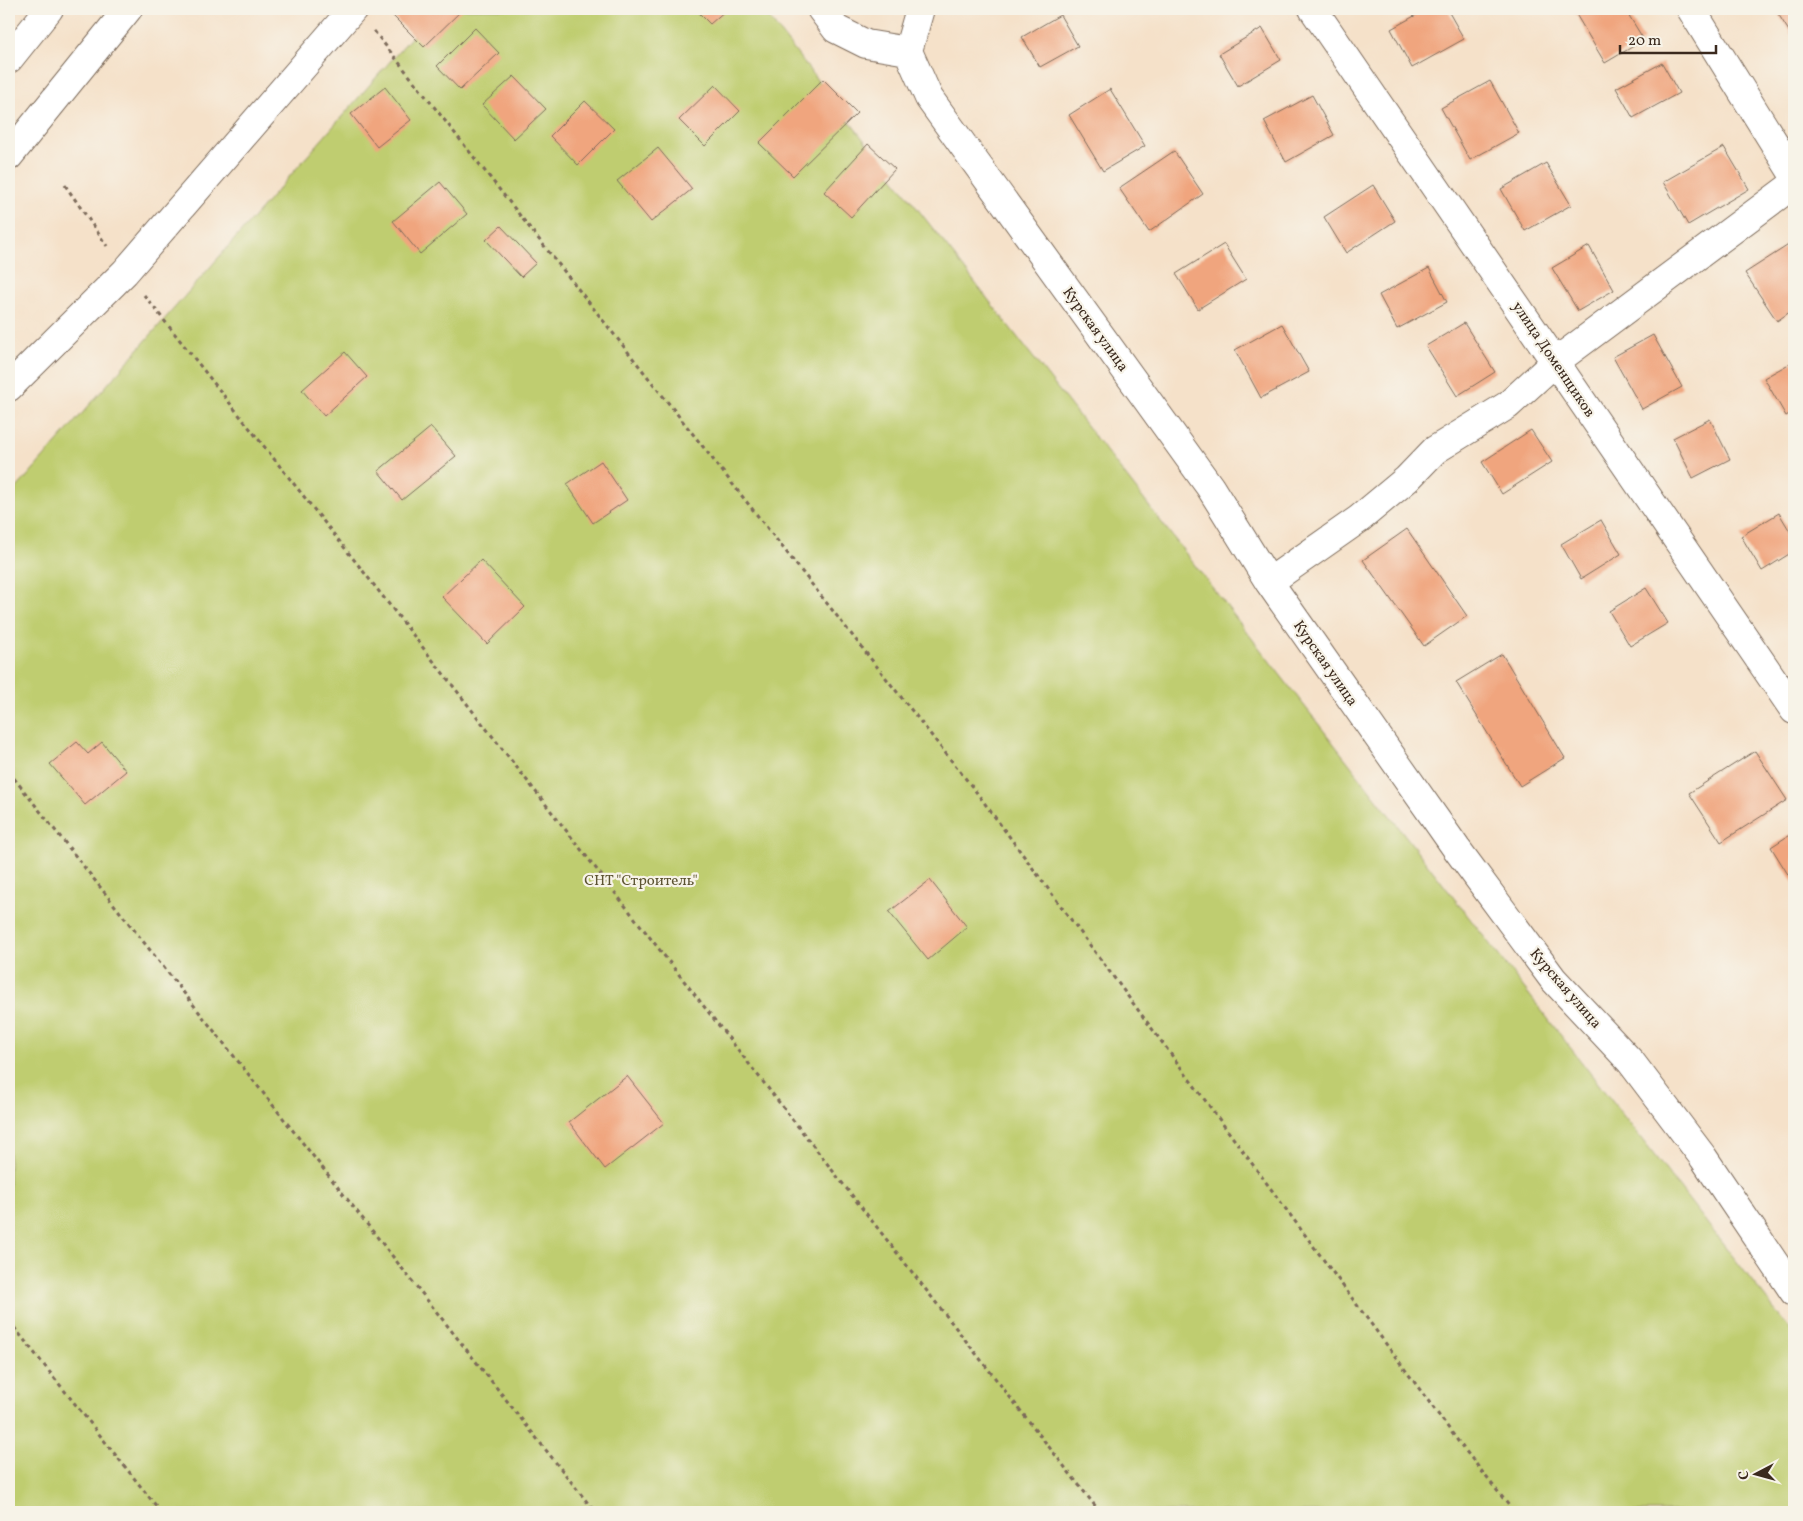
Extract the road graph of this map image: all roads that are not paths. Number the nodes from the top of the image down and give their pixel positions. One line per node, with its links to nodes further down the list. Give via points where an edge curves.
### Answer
1 (49, 9): 9 (main road)
2 (128, 9): 10 (main road)
3 (821, 9): 8 (main road, via 836,29 866,44)
4 (920, 9): 8 (main road)
5 (1313, 9): 13 (main road, улица Доменщиков)
6 (1691, 9): 11 (main road)
7 (361, 17): 14 (main road, via 125,272)
8 (908, 50): 15 (main road, Курская улица, via 929,98 1210,487)
9 (9, 59)
10 (9, 156)
11 (1794, 175)
12 (1794, 184): 13 (main road)
13 (1556, 362): 15 (main road, via 1508,406 1435,450 1407,479 1359,519); 16 (main road, улица Доменщиков)
14 (9, 387)
15 (1269, 582): 17 (main road, Курская улица, via 1456,848 1554,979 1631,1062 1702,1157)
16 (1794, 710)
17 (1794, 1292)

